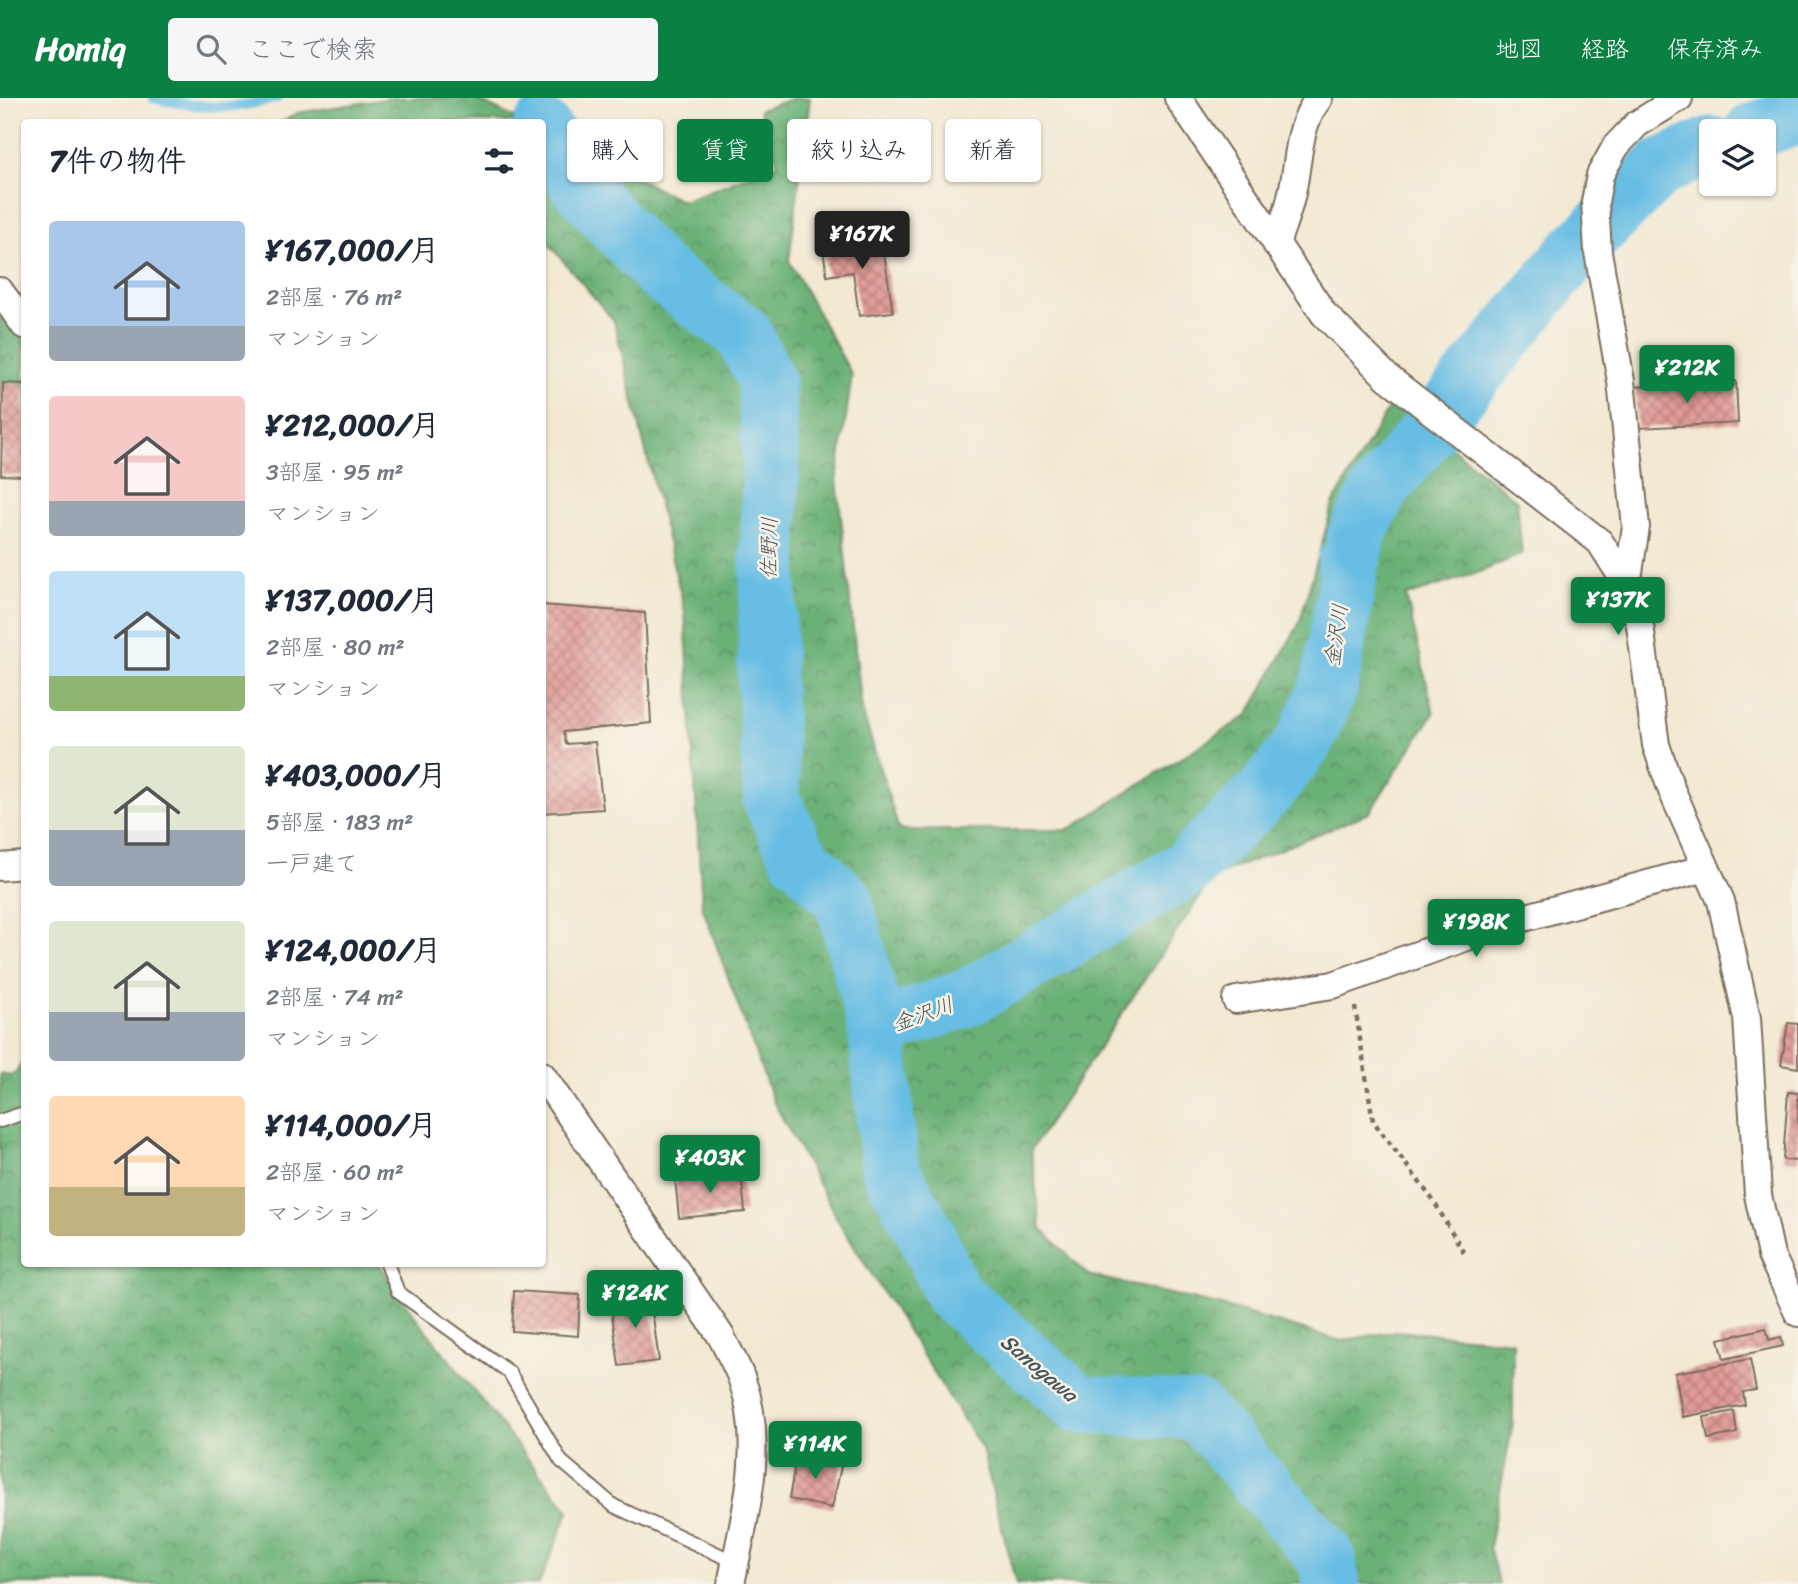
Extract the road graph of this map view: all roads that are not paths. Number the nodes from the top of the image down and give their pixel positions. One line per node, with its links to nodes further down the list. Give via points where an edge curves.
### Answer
1 (1178, 98): 4 (street)
2 (1319, 98): 4 (street, via 1308,112 1300,136 1292,197)
3 (1679, 98): 7 (street, via 1637,124 1616,146 1600,175 1595,202 1636,527)
4 (1276, 244): 7 (street, via 1324,314 1387,377 1600,542)
5 (0, 291): 6 (street)
6 (21, 321)
7 (1627, 585): 10 (street, via 1640,625 1656,745)
8 (21, 865): 9 (street)
9 (0, 867)
10 (1706, 868): 11 (street, via 1510,922 1333,985); 16 (street, via 1721,901 1747,1018 1758,1195 1771,1255)
11 (1236, 1000)
12 (546, 1081): 17 (street, via 721,1336 742,1381 753,1428 750,1488)
13 (21, 1114): 14 (lane)
14 (0, 1121)
15 (388, 1267): 17 (lane, via 398,1292 509,1372 561,1461 614,1506)
16 (1798, 1313)
17 (733, 1573)

